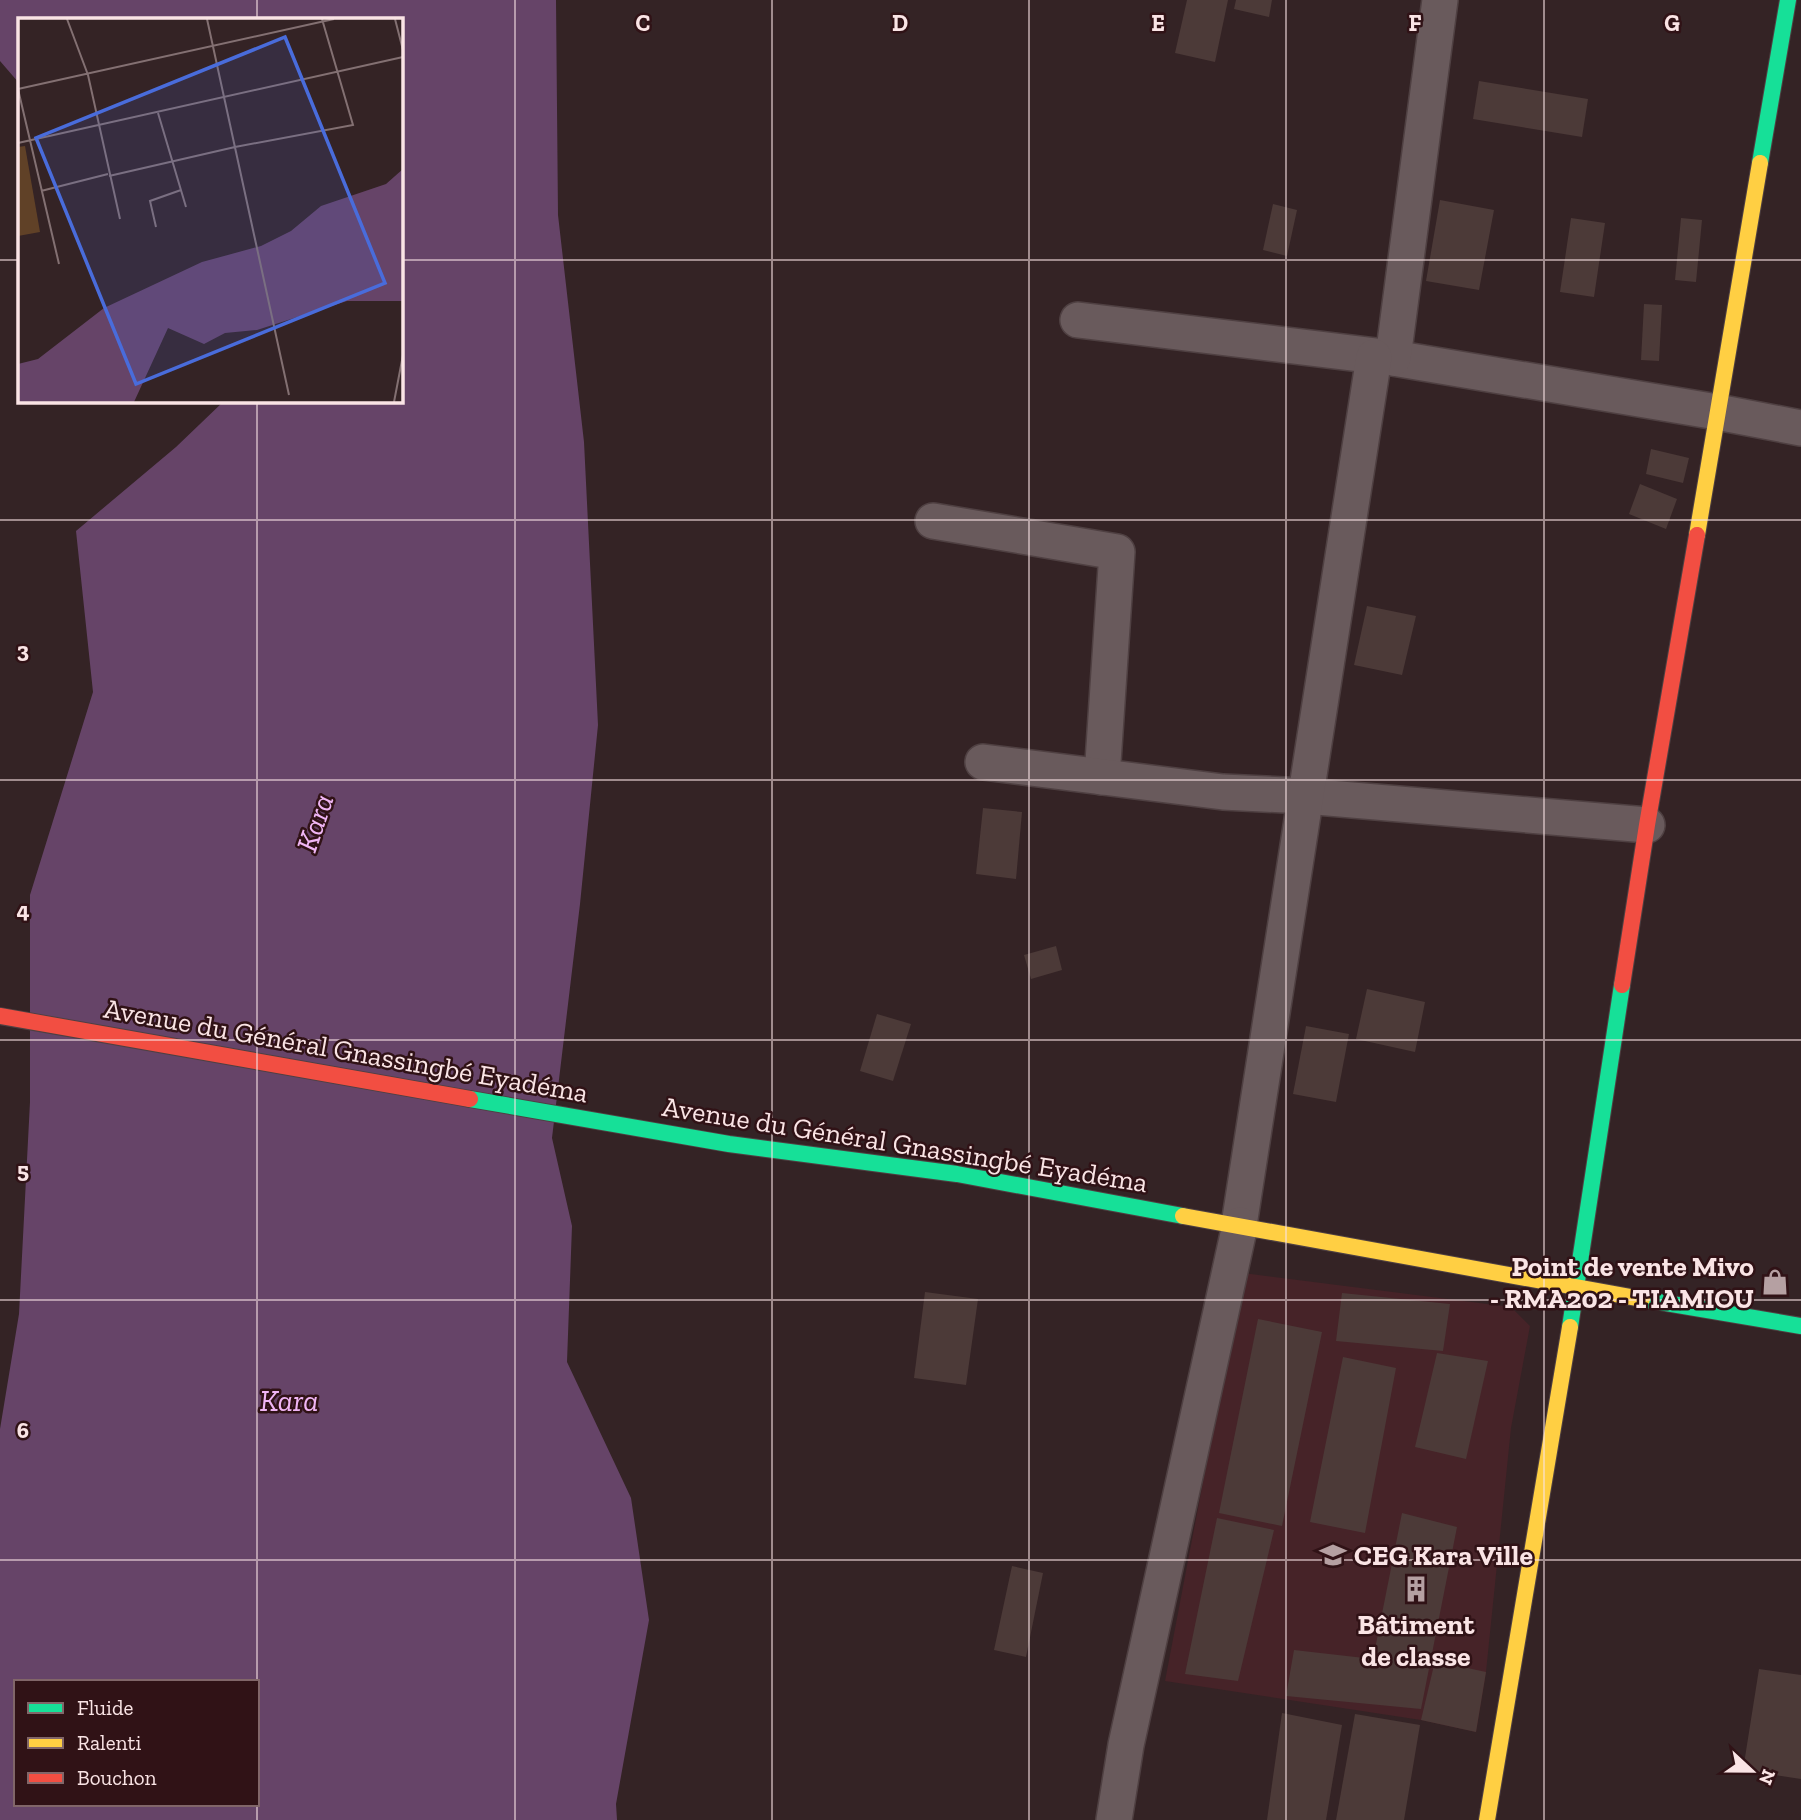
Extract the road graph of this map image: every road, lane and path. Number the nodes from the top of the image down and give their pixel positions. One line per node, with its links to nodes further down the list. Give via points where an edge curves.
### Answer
1 (1440, 0): 4 (street)
2 (1788, 0): 5 (street)
3 (1078, 320): 4 (street)
4 (1383, 357): 5 (street); 10 (street)
5 (1717, 412): 6 (street); 11 (street)
6 (1801, 428)
7 (933, 521): 9 (street, via 1117,552)
8 (982, 762): 9 (street)
9 (1102, 777): 10 (street, via 1223,792)
10 (1305, 796): 11 (street); 13 (street)
11 (1647, 825): 14 (street)
12 (0, 1016): 13 (street, Avenue du Général Gnassingbé Eyadéma, via 729,1144 957,1174)
13 (1240, 1225): 14 (street, Avenue du Général Gnassingbé Eyadéma); 16 (street, via 1126,1745)
14 (1576, 1288): 15 (street, Avenue du Général Gnassingbé Eyadéma); 17 (street)
15 (1801, 1326)
16 (1114, 1820)
17 (1487, 1820)

